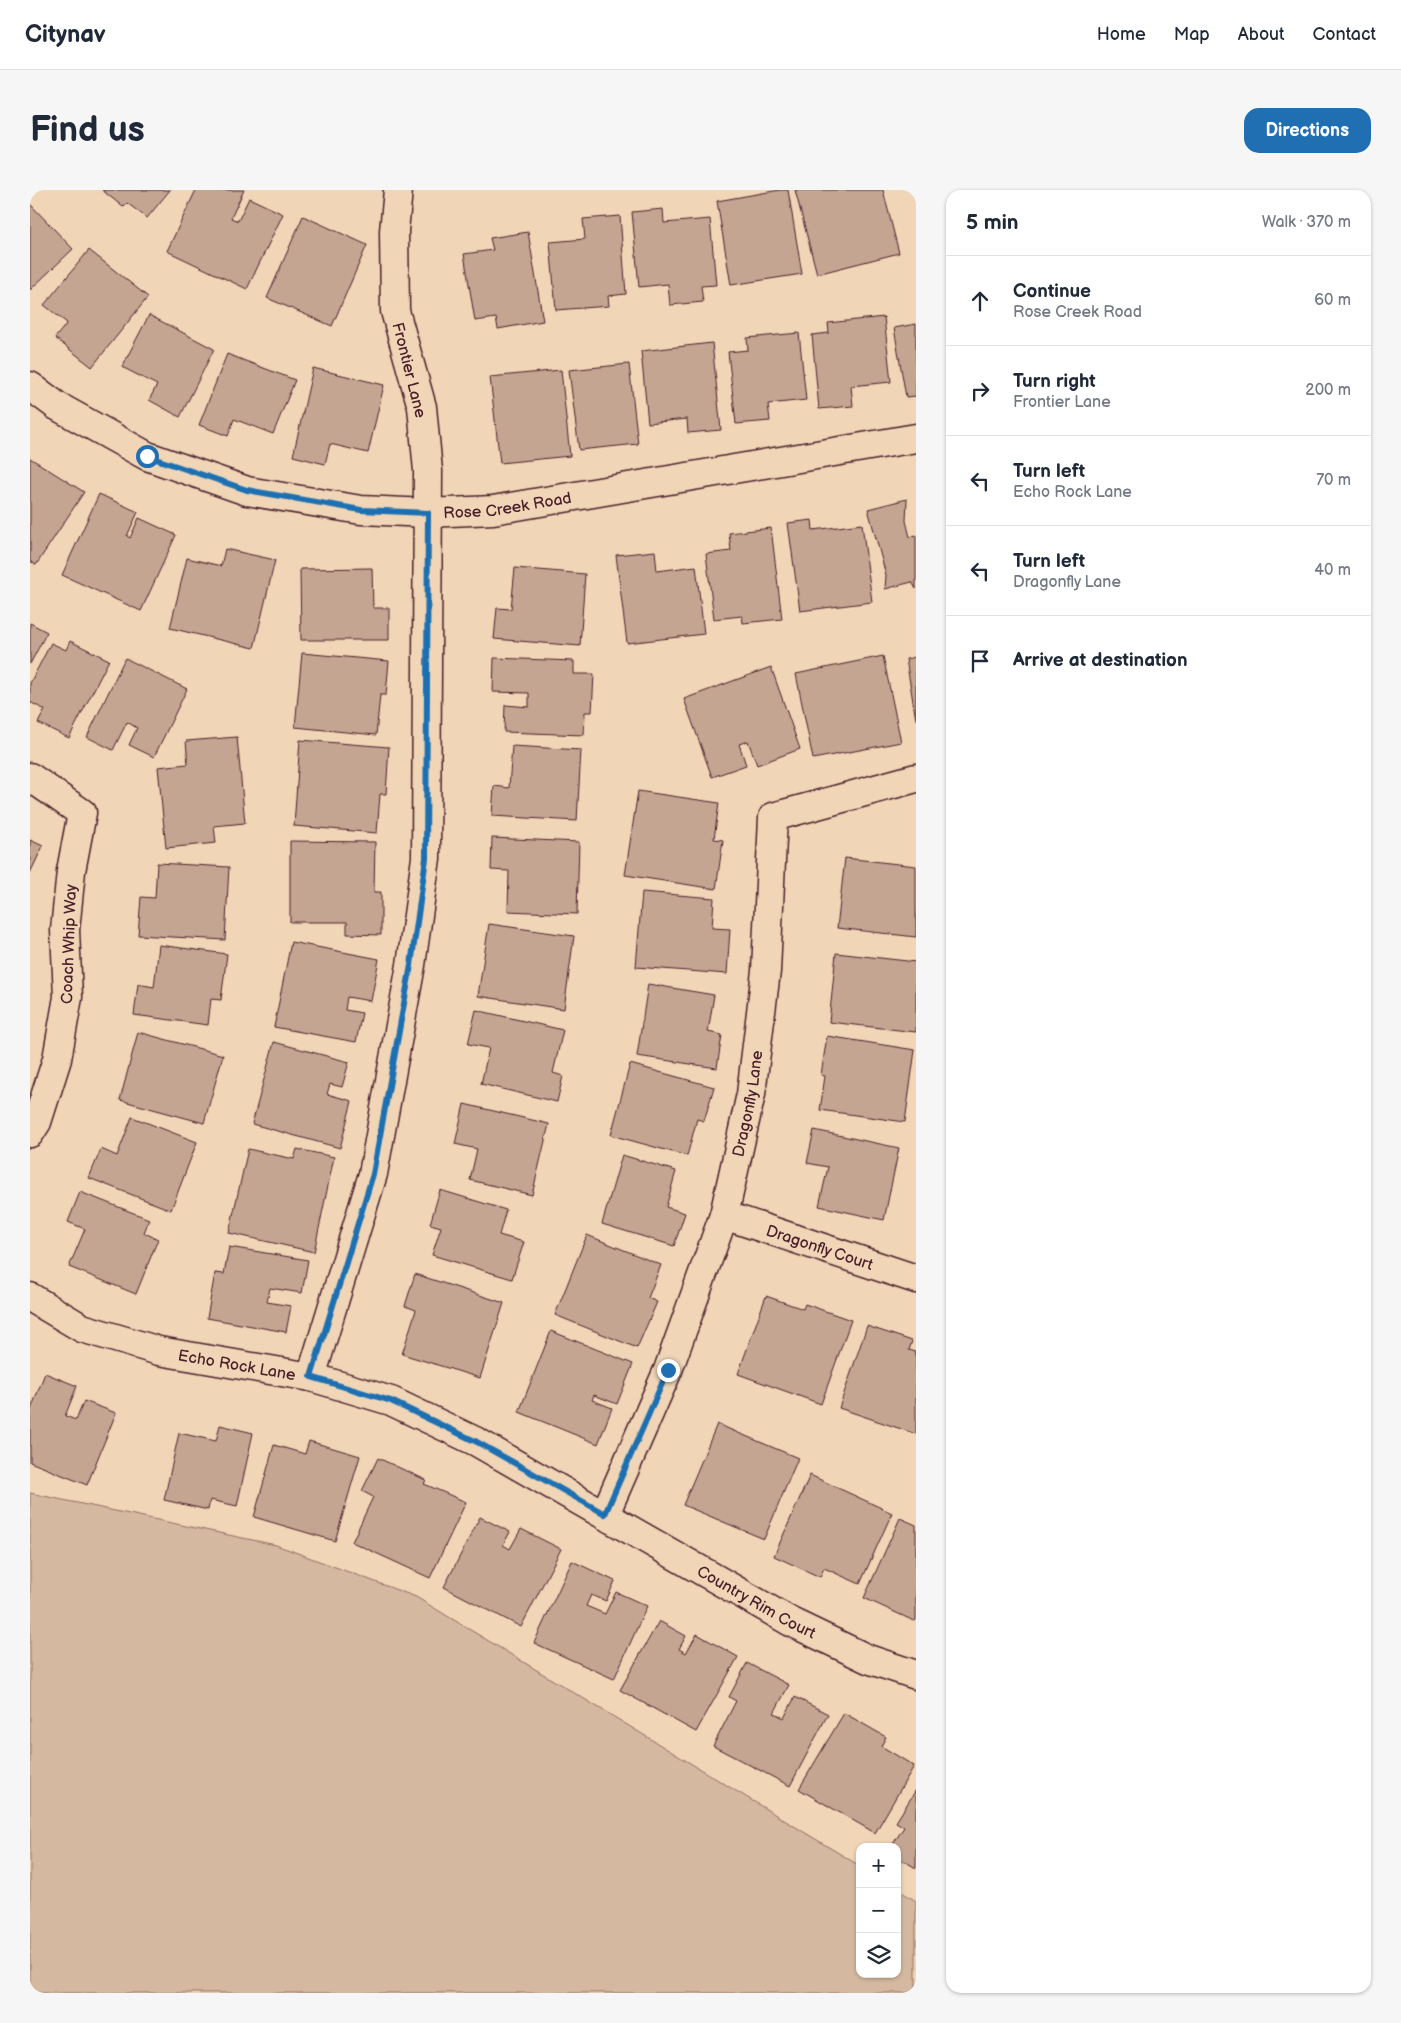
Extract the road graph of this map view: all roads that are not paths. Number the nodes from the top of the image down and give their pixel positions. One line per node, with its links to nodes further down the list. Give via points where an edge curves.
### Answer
1 (398, 190): 4 (street, Frontier Lane, via 394,231 395,311 422,407)
2 (30, 386): 4 (street, Rose Creek Road, via 57,406 147,456 247,490 361,510)
3 (916, 438): 4 (street, Rose Creek Road, via 494,510)
4 (428, 513): 11 (street, Frontier Lane, via 426,858 417,926 373,1174)
5 (30, 777): 7 (street, Coach Whip Way, via 82,813 70,872 65,930 68,997 57,1059 37,1122)
6 (916, 778): 8 (street, Dragonfly Lane, via 773,817 766,971 751,1094)
7 (30, 1134)
8 (724, 1216): 9 (street, Dragonfly Court); 12 (street, Dragonfly Lane, via 668,1370)
9 (916, 1278)
10 (30, 1297): 11 (street, Echo Rock Lane, via 82,1328 159,1351)
11 (311, 1377): 12 (street, Echo Rock Lane, via 391,1401 477,1442)
12 (605, 1514): 13 (street, Country Rim Court, via 791,1622 868,1659)
13 (916, 1675)

